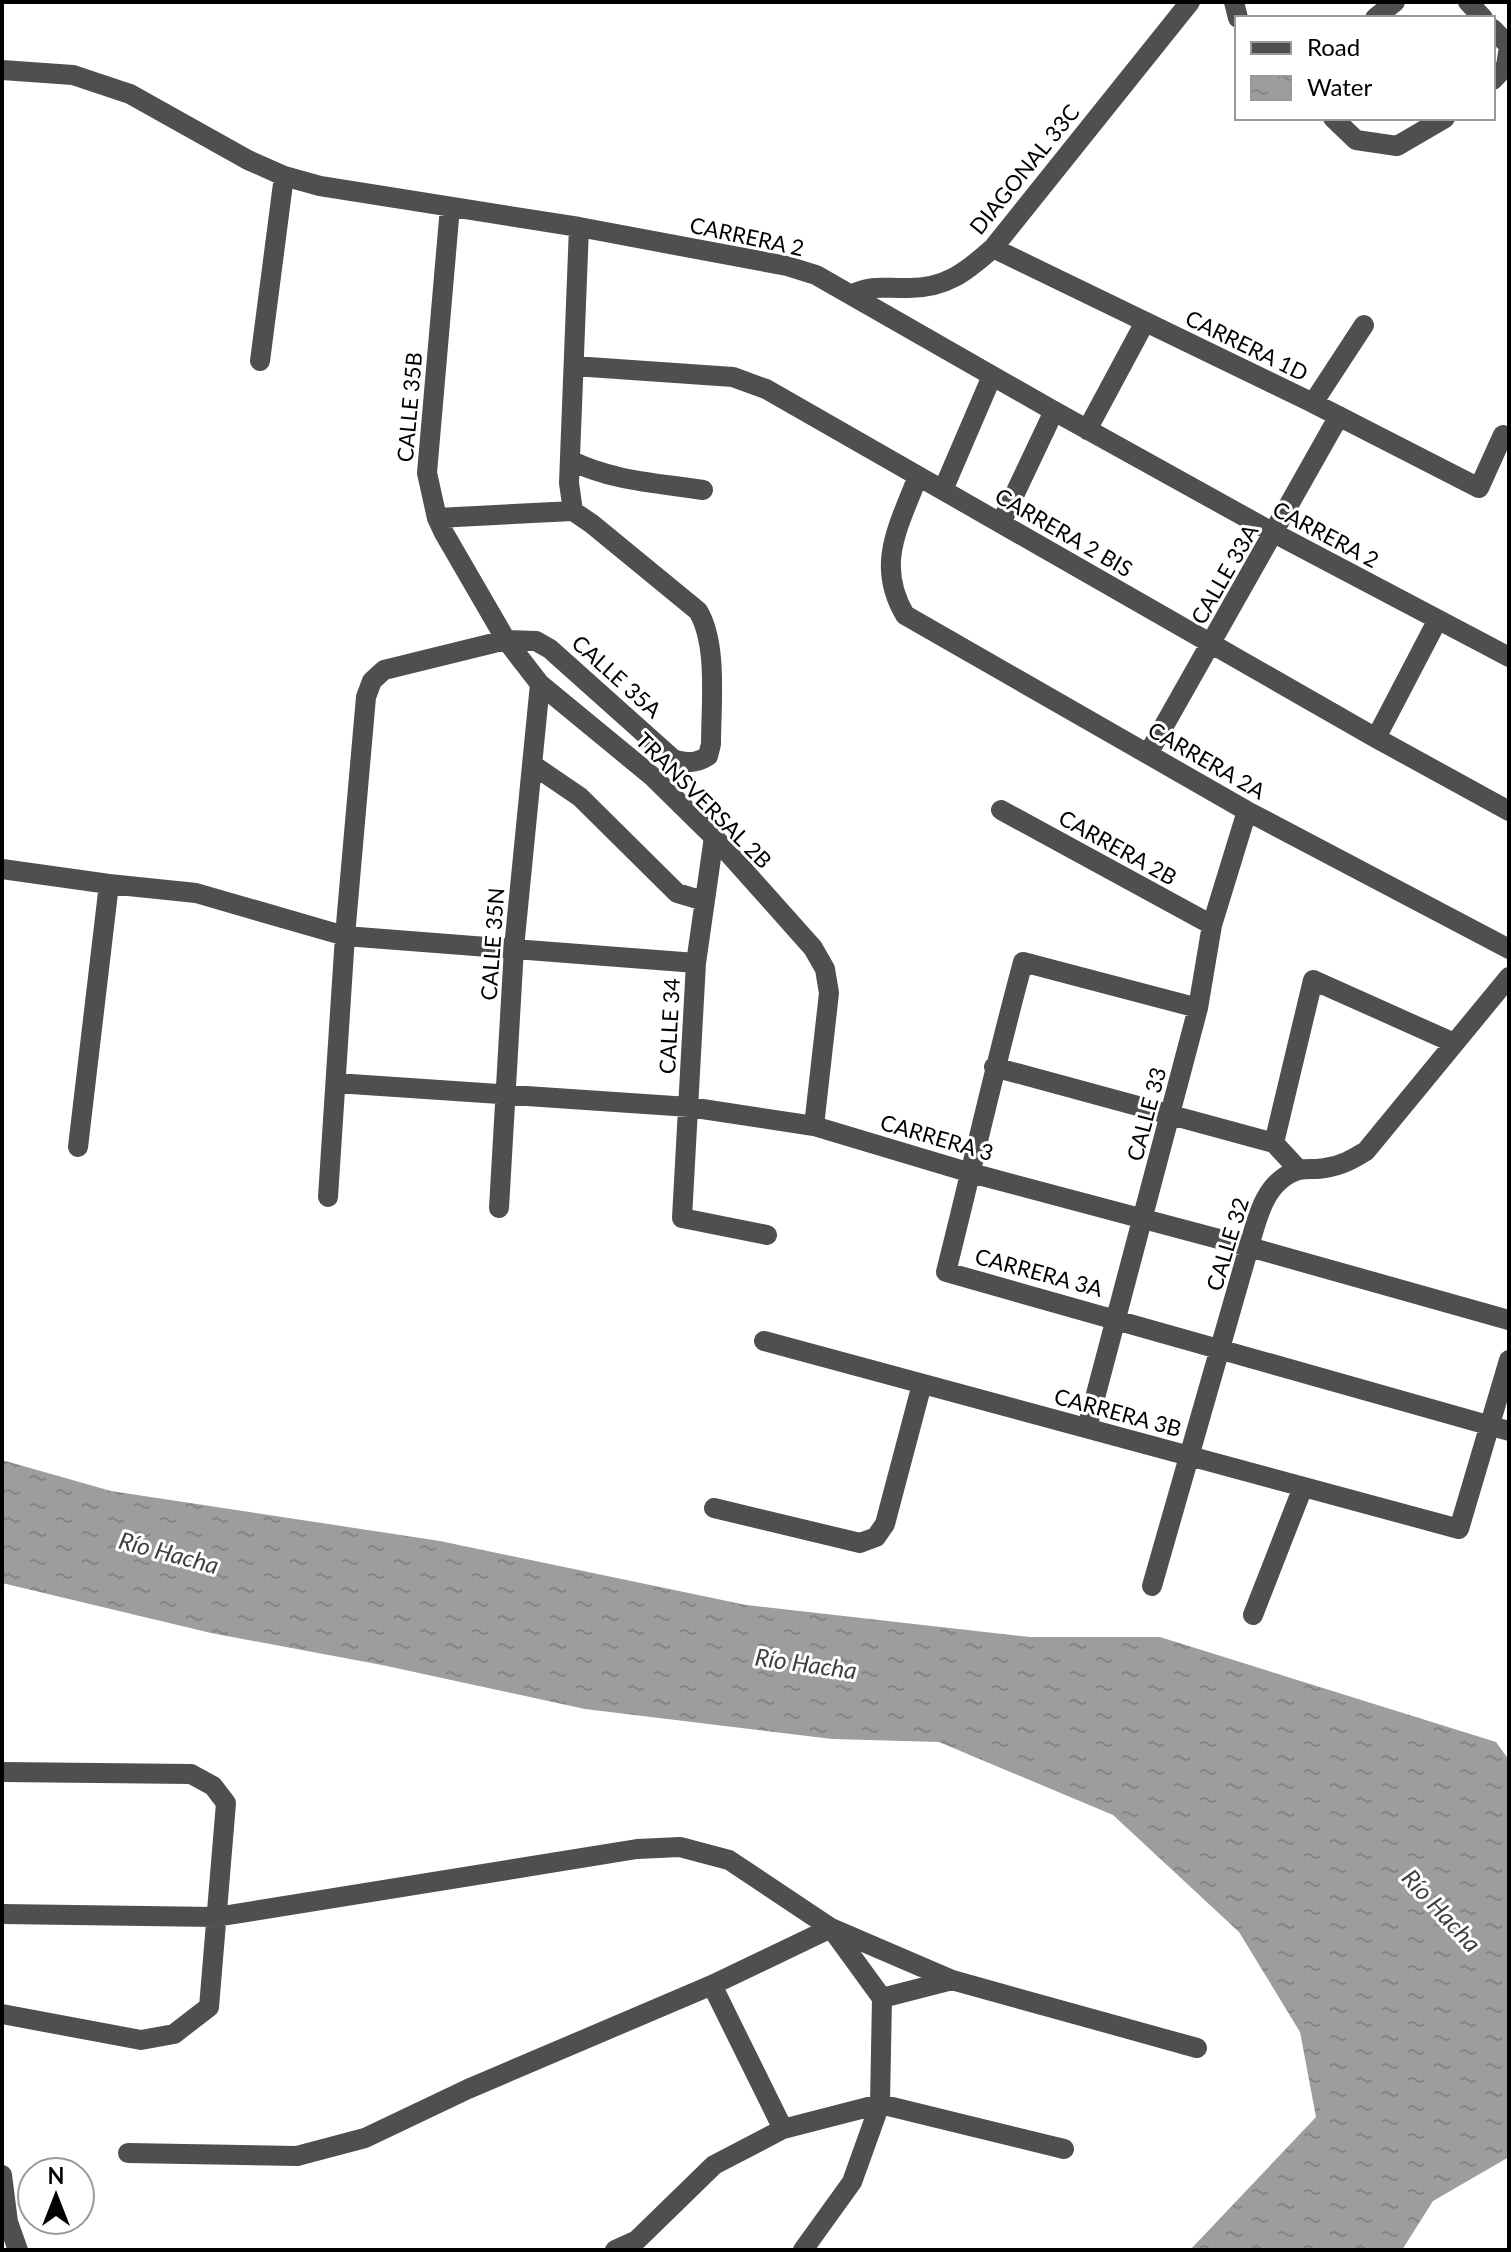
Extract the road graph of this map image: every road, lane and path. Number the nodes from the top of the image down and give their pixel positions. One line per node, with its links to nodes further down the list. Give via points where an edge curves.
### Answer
1 (1190, 2): 12 (street, DIAGONAL 33C)
2 (1395, 2): 3 (street)
3 (1378, 16)
4 (1495, 31): 6 (street, via 1509,46 1506,66)
5 (2, 70): 9 (street, CARRERA 2, via 73,75 130,94)
6 (1495, 78)
7 (1335, 120): 8 (street, via 1356,140 1397,146)
8 (1442, 120)
9 (284, 176): 10 (street, CARRERA 2); 16 (street)
10 (450, 207): 11 (street, CARRERA 2); 29 (street, CALLE 35B, via 427,473)
11 (579, 227): 13 (street, CARRERA 2, via 787,266); 17 (street)
12 (993, 248): 13 (street, DIAGONAL 33C, via 966,272 937,286 864,288); 14 (street, CARRERA 1D)
13 (853, 294): 18 (street, CARRERA 2)
14 (1145, 322): 19 (street, CARRERA 1D); 22 (street)
15 (1364, 325): 19 (street)
16 (260, 361)
17 (574, 366): 24 (street); 25 (street, CARRERA 2 BIS, via 733,377 766,389)
18 (992, 376): 20 (street, CARRERA 2); 27 (street)
19 (1313, 403): 21 (street, CARRERA 1D)
20 (1054, 411): 22 (street, CARRERA 2); 30 (street)
21 (1339, 416): 23 (street, CARRERA 1D, via 1479,488); 31 (street, CALLE 33A)
22 (1087, 430): 31 (street, CARRERA 2)
23 (1503, 435)
24 (570, 460): 26 (street, via 610,475); 28 (street)
25 (918, 476): 27 (street, CARRERA 2 BIS); 38 (street, CARRERA 2A, via 893,539 890,576 905,615)
26 (703, 490)
27 (943, 490): 30 (street, CARRERA 2 BIS)
28 (573, 511): 29 (street); 33 (street, CALLE 35A, via 698,611 706,624 711,642 708,756 687,763 673,759 550,649 536,641)
29 (437, 518): 33 (street, CALLE 35B)
30 (1001, 523): 34 (street, CARRERA 2 BIS)
31 (1274, 533): 32 (street, CARRERA 2); 34 (street, CALLE 33A)
32 (1437, 621): 35 (street, CARRERA 2); 37 (street)
33 (506, 640): 36 (street, TRANSVERSAL 2B); 48 (street, CALLE 35A, via 384,670 372,681 366,697)
34 (1211, 643): 37 (street, CARRERA 2 BIS); 38 (street, CALLE 33A)
35 (1509, 657)
36 (540, 684): 39 (street, CALLE 35N); 43 (street, TRANSVERSAL 2B, via 653,777)
37 (1376, 738): 42 (street, CARRERA 2 BIS)
38 (1148, 754): 41 (street, CARRERA 2A)
39 (533, 765): 46 (street, via 580,797 677,893); 49 (street, CALLE 35N)
40 (1001, 810): 47 (street, CARRERA 2B)
41 (1247, 811): 47 (street, CALLE 33); 50 (street, CARRERA 2A)
42 (1509, 811)
43 (714, 837): 46 (street, CALLE 34); 60 (street, TRANSVERSAL 2B, via 813,948 825,969 829,993)
44 (2, 869): 45 (street)
45 (109, 884): 48 (street, via 196,893); 62 (street)
46 (704, 901): 51 (street, CALLE 34)
47 (1212, 925): 53 (street, CALLE 33)
48 (345, 936): 49 (street); 56 (street, CALLE 35A)
49 (514, 948): 51 (street); 57 (street, CALLE 35N)
50 (1509, 949)
51 (696, 963): 58 (street, CALLE 34)
52 (1505, 988): 54 (street, CALLE 32)
53 (1198, 1008): 55 (street, CARRERA 3A, via 1023,962); 59 (street, CALLE 33)
54 (1454, 1043): 61 (street, via 1313,980); 63 (street, CALLE 32, via 1366,1151 1349,1162)
55 (994, 1067): 59 (street); 64 (street, CARRERA 3A)
56 (336, 1083): 57 (street, CARRERA 3); 65 (street, CALLE 35A)
57 (507, 1095): 58 (street, CARRERA 3); 66 (street, CALLE 35N)
58 (689, 1107): 60 (street, CARRERA 3); 68 (street, CALLE 34, via 682,1218)
59 (1172, 1114): 61 (street); 67 (street, CALLE 33)
60 (814, 1126): 64 (street, CARRERA 3)
61 (1274, 1143): 63 (street)
62 (78, 1147)
63 (1299, 1170): 69 (street, CALLE 32, via 1268,1193)
64 (971, 1173): 67 (street, CARRERA 3); 70 (street, CARRERA 3A, via 946,1272)
65 (328, 1197)
66 (499, 1208)
67 (1143, 1219): 69 (street, CARRERA 3); 70 (street, CALLE 33)
68 (767, 1235)
69 (1249, 1247): 71 (street, CARRERA 3); 73 (street, CALLE 32)
70 (1115, 1318): 73 (street, CARRERA 3A); 76 (street, CALLE 33)
71 (1509, 1320)
72 (764, 1341): 75 (street, CARRERA 3B)
73 (1221, 1349): 77 (street, CARRERA 3A); 78 (street, CALLE 32)
74 (1509, 1360): 77 (street)
75 (922, 1384): 76 (street, CARRERA 3B); 80 (street, via 885,1524 876,1537 860,1543)
76 (1087, 1428): 78 (street, CARRERA 3B)
77 (1500, 1428): 79 (street, CARRERA 3B, via 1459,1529)
78 (1190, 1456): 79 (street, CARRERA 3B); 81 (street, CALLE 32)
79 (1303, 1487): 82 (street)
80 (714, 1508)
81 (1152, 1586)
82 (1253, 1615)
83 (2, 1772): 85 (street, via 191,1774 213,1786 226,1803)
84 (2, 1914): 85 (street)
85 (216, 1917): 86 (street, via 637,1849 680,1847 729,1860); 90 (street, via 209,2007 174,2034 141,2040)
86 (831, 1928): 87 (street); 88 (street); 89 (street)
87 (952, 1980): 89 (street); 91 (street)
88 (712, 1985): 93 (street); 95 (street, via 365,2138 297,2156)
89 (882, 1998): 92 (street)
90 (2, 2014)
91 (1197, 2048)
92 (880, 2104): 93 (street); 94 (street); 99 (street, via 852,2182)
93 (783, 2129): 98 (street, via 714,2165 637,2240)
94 (1064, 2149)
95 (128, 2153)
96 (2, 2175): 97 (street)
97 (18, 2250)
98 (615, 2250)
99 (803, 2250)

